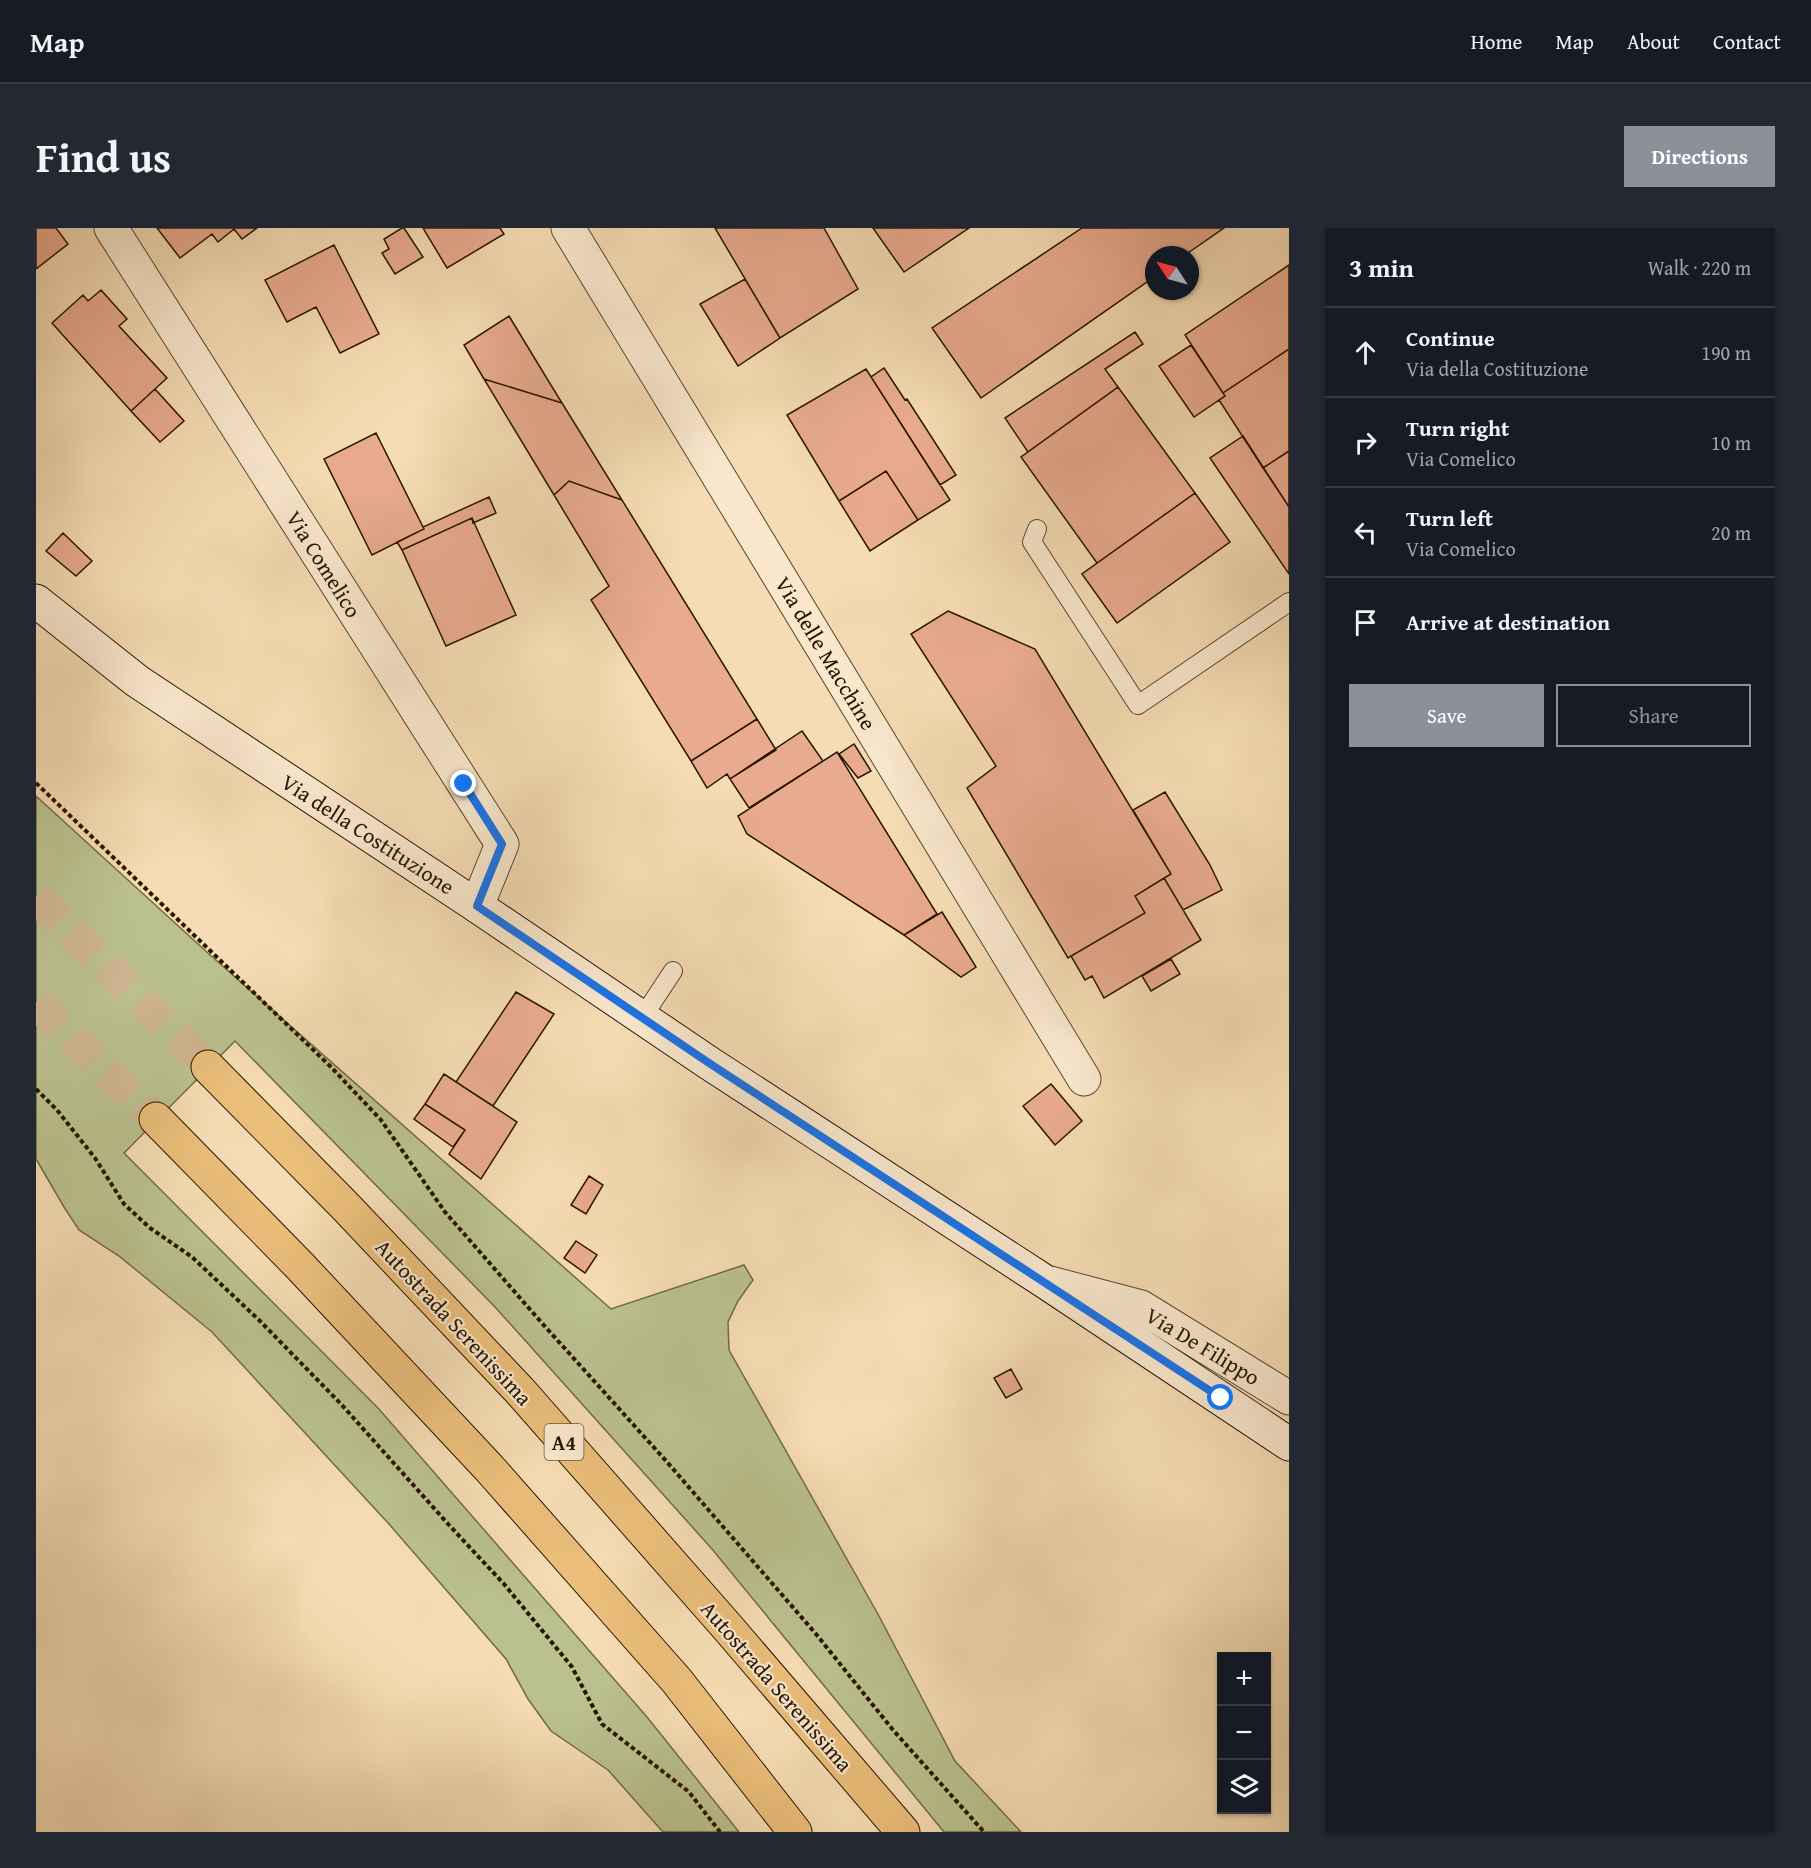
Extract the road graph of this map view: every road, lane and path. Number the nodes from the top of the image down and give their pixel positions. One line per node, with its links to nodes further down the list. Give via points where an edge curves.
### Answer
1 (111, 228): 9 (street, Via Comelico, via 502,844)
2 (568, 228): 13 (street, Via delle Macchine)
3 (1037, 529): 5 (lane, via 1032,542 1138,705)
4 (36, 601): 7 (street)
5 (1289, 602)
6 (36, 629): 7 (street)
7 (137, 681): 9 (street, Via della Costituzione)
8 (36, 783): 22 (path, via 381,1120 445,1212 674,1470)
9 (477, 906): 11 (street, Via della Costituzione)
10 (673, 971): 11 (lane)
11 (642, 1018): 16 (street, Via della Costituzione)
12 (208, 1067): 21 (highway, Autostrada Serenissima / A4, via 520,1391)
13 (1084, 1079)
14 (36, 1089): 19 (path, via 94,1158 124,1204 192,1257 259,1320 504,1584 572,1667 602,1724 689,1792)
15 (156, 1119): 20 (highway, via 300,1265 490,1469 677,1681)
16 (1044, 1281): 17 (street, Via De Filippo, via 1141,1307); 18 (street, Via della Costituzione)
17 (1289, 1398)
18 (1289, 1444)
19 (720, 1832)
20 (795, 1832)
21 (903, 1832)
22 (984, 1832)

